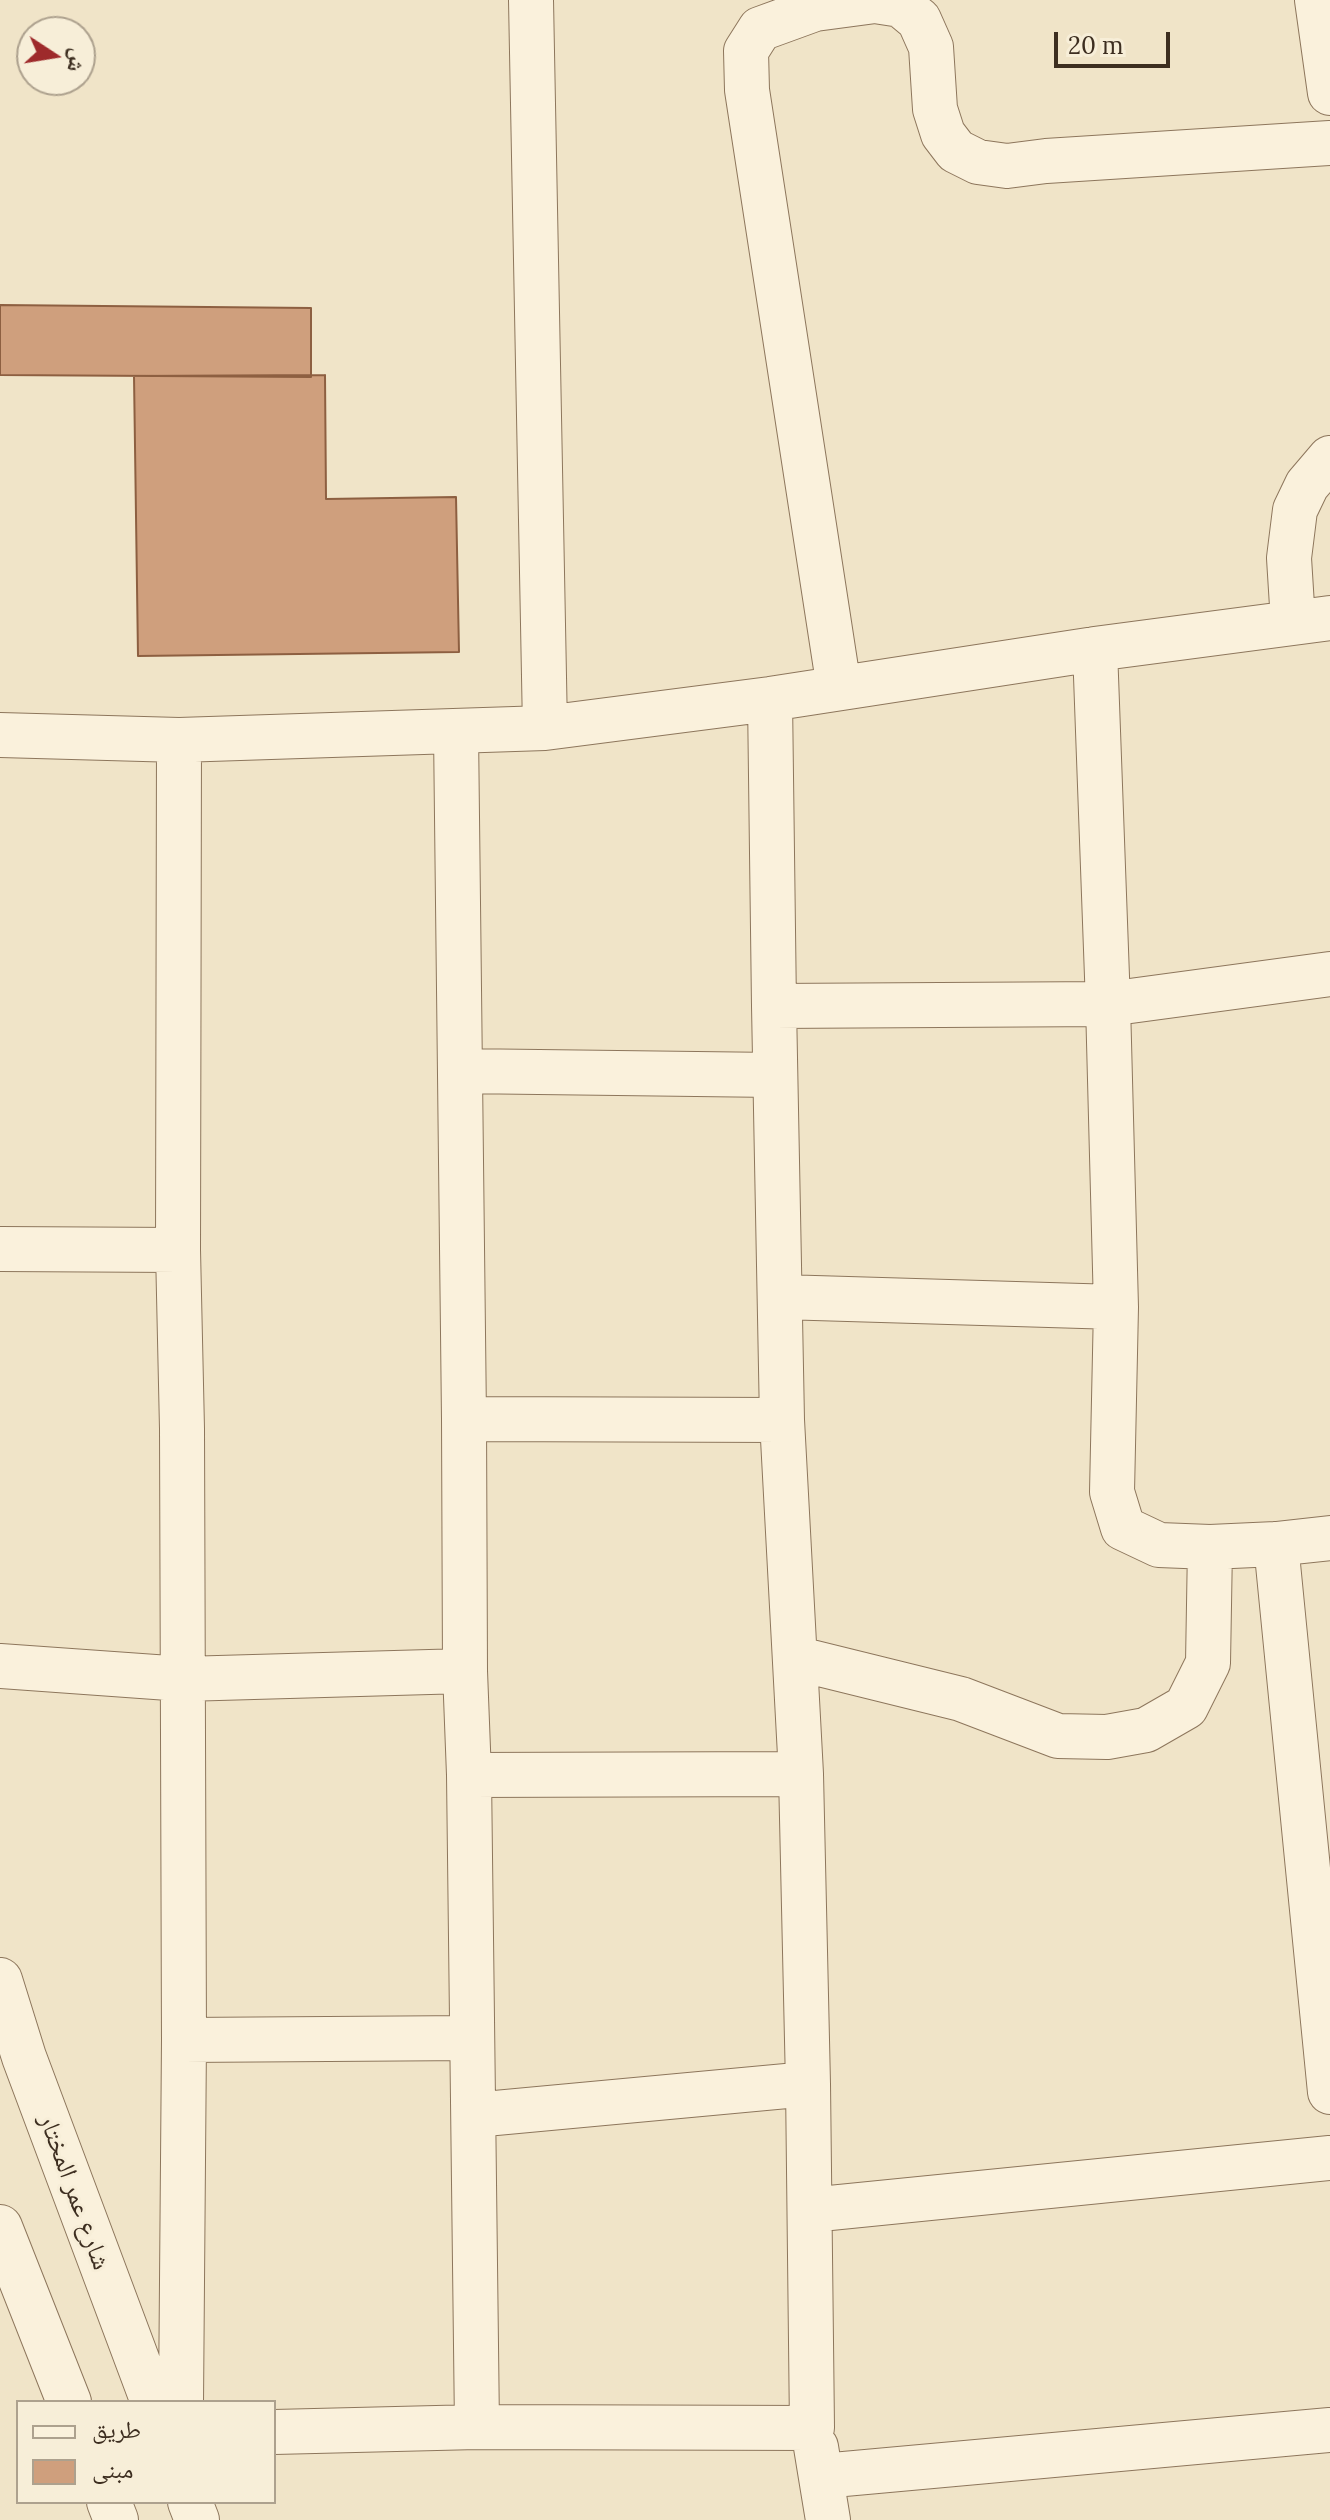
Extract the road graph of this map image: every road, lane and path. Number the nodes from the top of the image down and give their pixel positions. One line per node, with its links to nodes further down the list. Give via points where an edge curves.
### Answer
1 (531, 0): 10 (street)
2 (1317, 0): 3 (street)
3 (1330, 93)
4 (1330, 143): 8 (street, via 1007,166 978,162 956,151 943,134 935,109 931,47 919,20 901,5 875,1 815,9 760,29 746,51 747,90)
5 (1330, 458): 6 (street, via 1307,485 1295,510 1289,558)
6 (1311, 620): 7 (street)
7 (1095, 649): 8 (street); 15 (street)
8 (839, 688): 9 (street)
9 (770, 699): 10 (street); 16 (street)
10 (545, 728): 11 (street)
11 (456, 731): 13 (street); 17 (street)
12 (0, 735): 13 (street)
13 (179, 740): 20 (street)
14 (1330, 974): 15 (street)
15 (1108, 1004): 16 (street); 22 (street)
16 (774, 1006): 18 (street)
17 (460, 1071): 18 (street); 23 (street)
18 (775, 1075): 21 (street)
19 (0, 1249): 20 (street)
20 (178, 1250): 31 (street)
21 (781, 1297): 22 (street); 24 (street)
22 (1116, 1307): 27 (street, via 1112,1492 1123,1528 1159,1545)
23 (464, 1419): 24 (street); 30 (street)
24 (782, 1420): 28 (street)
25 (1330, 1538): 26 (street)
26 (1276, 1544): 27 (street); 39 (street)
27 (1210, 1547): 28 (street, via 1208,1663 1186,1707 1146,1730 1107,1737 1058,1736 961,1699)
28 (795, 1658): 32 (street)
29 (0, 1666): 31 (street)
30 (465, 1671): 31 (street); 33 (street)
31 (183, 1679): 36 (street)
32 (801, 1774): 33 (street); 38 (street)
33 (469, 1775): 35 (street)
34 (0, 1980): 37 (street, شارع عمر المختار)
35 (472, 2038): 36 (street); 40 (street)
36 (184, 2040): 47 (street)
37 (12, 2061): 46 (street, شارع عمر المختار)
38 (808, 2084): 40 (street); 42 (street)
39 (1330, 2092)
40 (474, 2115): 48 (street)
41 (1330, 2158): 42 (street)
42 (810, 2210): 49 (street)
43 (0, 2227): 44 (street)
44 (9, 2279): 45 (street)
45 (68, 2400)
46 (152, 2400)
47 (181, 2400)
48 (477, 2427): 49 (street); 51 (street)
49 (812, 2428): 52 (street)
50 (1330, 2430): 52 (street)
51 (276, 2432)
52 (822, 2476): 53 (street)
53 (828, 2520)

